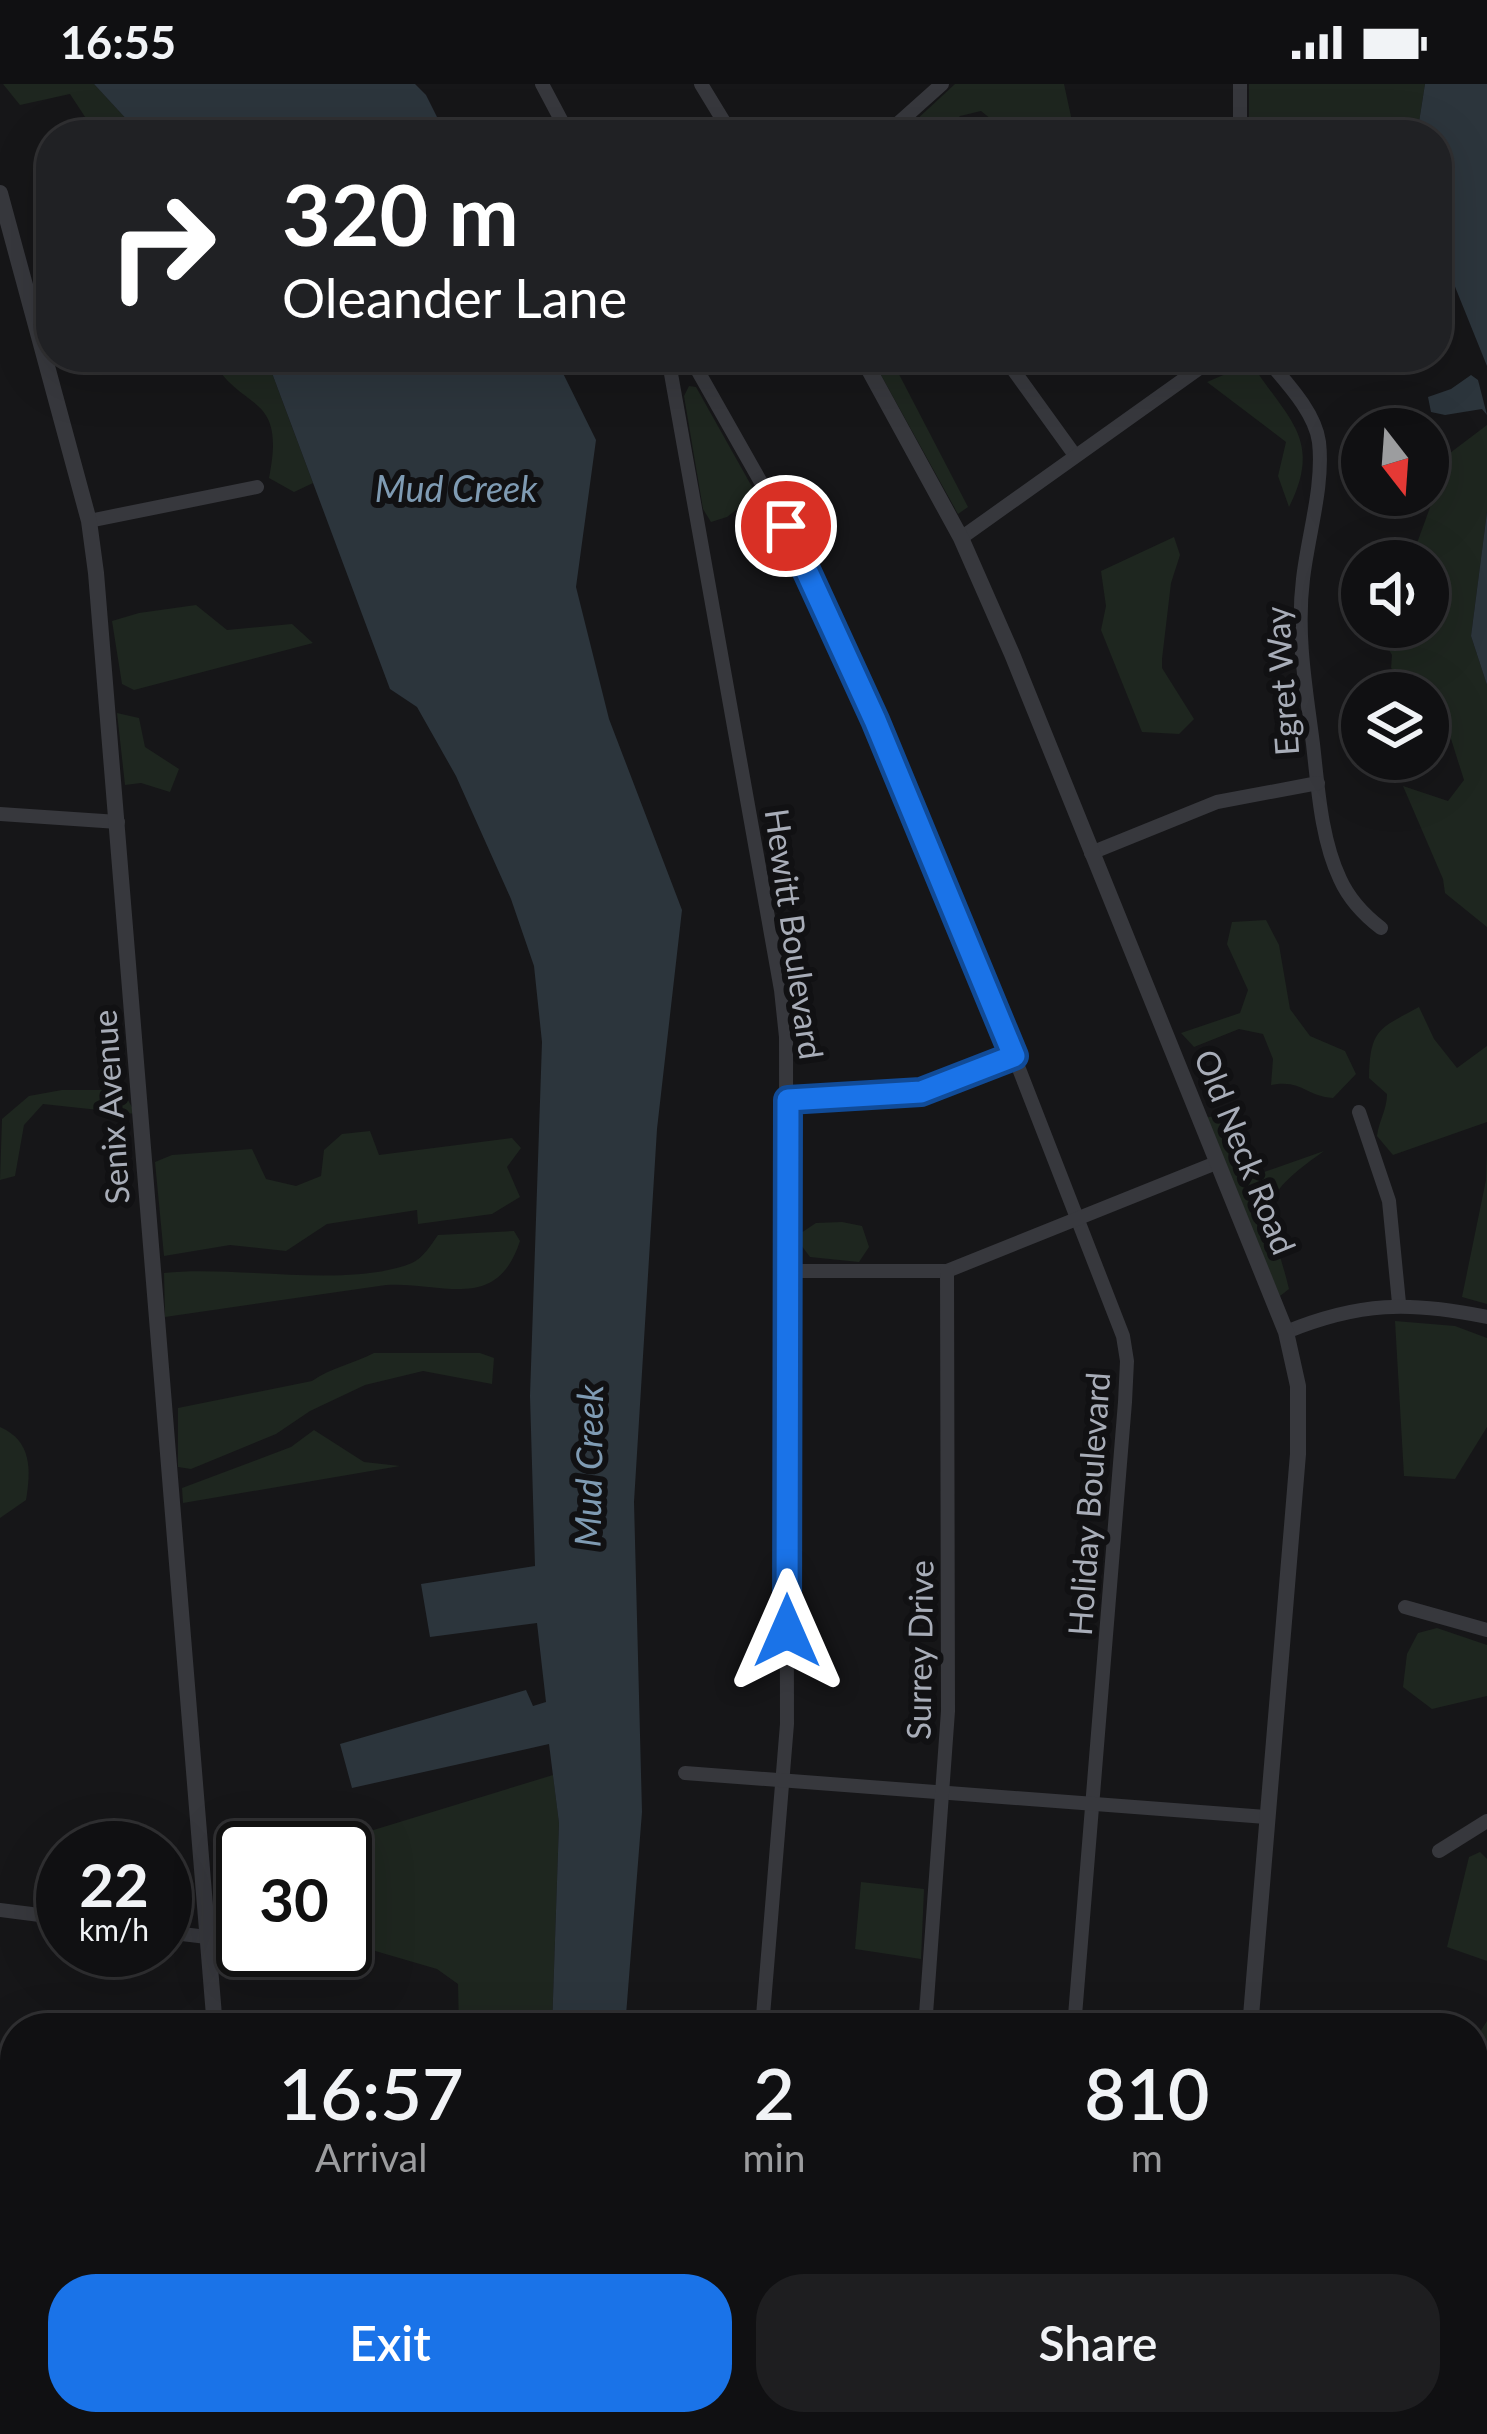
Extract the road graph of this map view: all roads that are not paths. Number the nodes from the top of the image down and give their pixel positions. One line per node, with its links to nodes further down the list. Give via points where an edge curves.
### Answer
1 (542, 84): 6 (street)
2 (721, 84): 5 (street)
3 (942, 84): 8 (street)
4 (1240, 84): 9 (street)
5 (704, 90): 7 (street)
6 (561, 120)
7 (723, 120)
8 (902, 120)
9 (1240, 120)
10 (0, 193): 11 (street, Senix Avenue)
11 (36, 325)
12 (49, 372): 21 (street, Senix Avenue)
13 (671, 372): 29 (street, Hewitt Boulevard, via 781,990)
14 (698, 372): 28 (street, Holiday Boulevard, via 812,575)
15 (870, 372): 22 (street, Old Neck Road)
16 (1015, 372): 19 (street)
17 (1193, 372): 19 (street)
18 (1276, 372): 23 (street, Egret Way, via 1318,438 1300,617)
19 (1074, 454): 22 (street)
20 (257, 487): 21 (street)
21 (89, 520): 25 (street, Senix Avenue)
22 (961, 538): 26 (street, Old Neck Road)
23 (1318, 783): 26 (street, via 1217,802); 27 (street, Egret Way, via 1341,881)
24 (0, 814): 25 (street)
25 (118, 822): 50 (street, Senix Avenue)
26 (1091, 853): 31 (street, Old Neck Road)
27 (1381, 928)
28 (1014, 1056): 29 (street, via 921,1092); 32 (street, Holiday Boulevard)
29 (788, 1100): 33 (street, Hewitt Boulevard)
30 (1359, 1112): 35 (street, via 1389,1202)
31 (1216, 1163): 32 (street); 37 (street, Old Neck Road)
32 (1077, 1220): 34 (street); 43 (street, Holiday Boulevard, via 1127,1361)
33 (786, 1271): 34 (street); 41 (street, Hewitt Boulevard)
34 (947, 1271): 42 (street, Surrey Drive)
35 (1399, 1304): 36 (street); 37 (street)
36 (1487, 1317)
37 (1286, 1332): 44 (street, Old Neck Road, via 1299,1426)
38 (1405, 1607): 39 (street)
39 (1487, 1630)
40 (685, 1772): 41 (street)
41 (782, 1778): 42 (street); 52 (street, Hewitt Boulevard)
42 (944, 1791): 43 (street); 53 (street, Surrey Drive)
43 (1093, 1804): 44 (street); 54 (street, Holiday Boulevard)
44 (1266, 1817): 55 (street, Old Neck Road)
45 (1487, 1820): 46 (street)
46 (1439, 1851)
47 (0, 1910): 48 (street)
48 (36, 1915)
49 (192, 1935): 50 (street)
50 (207, 1937): 51 (street, Senix Avenue)
51 (214, 2013)
52 (763, 2013)
53 (926, 2013)
54 (1075, 2013)
55 (1251, 2013)

